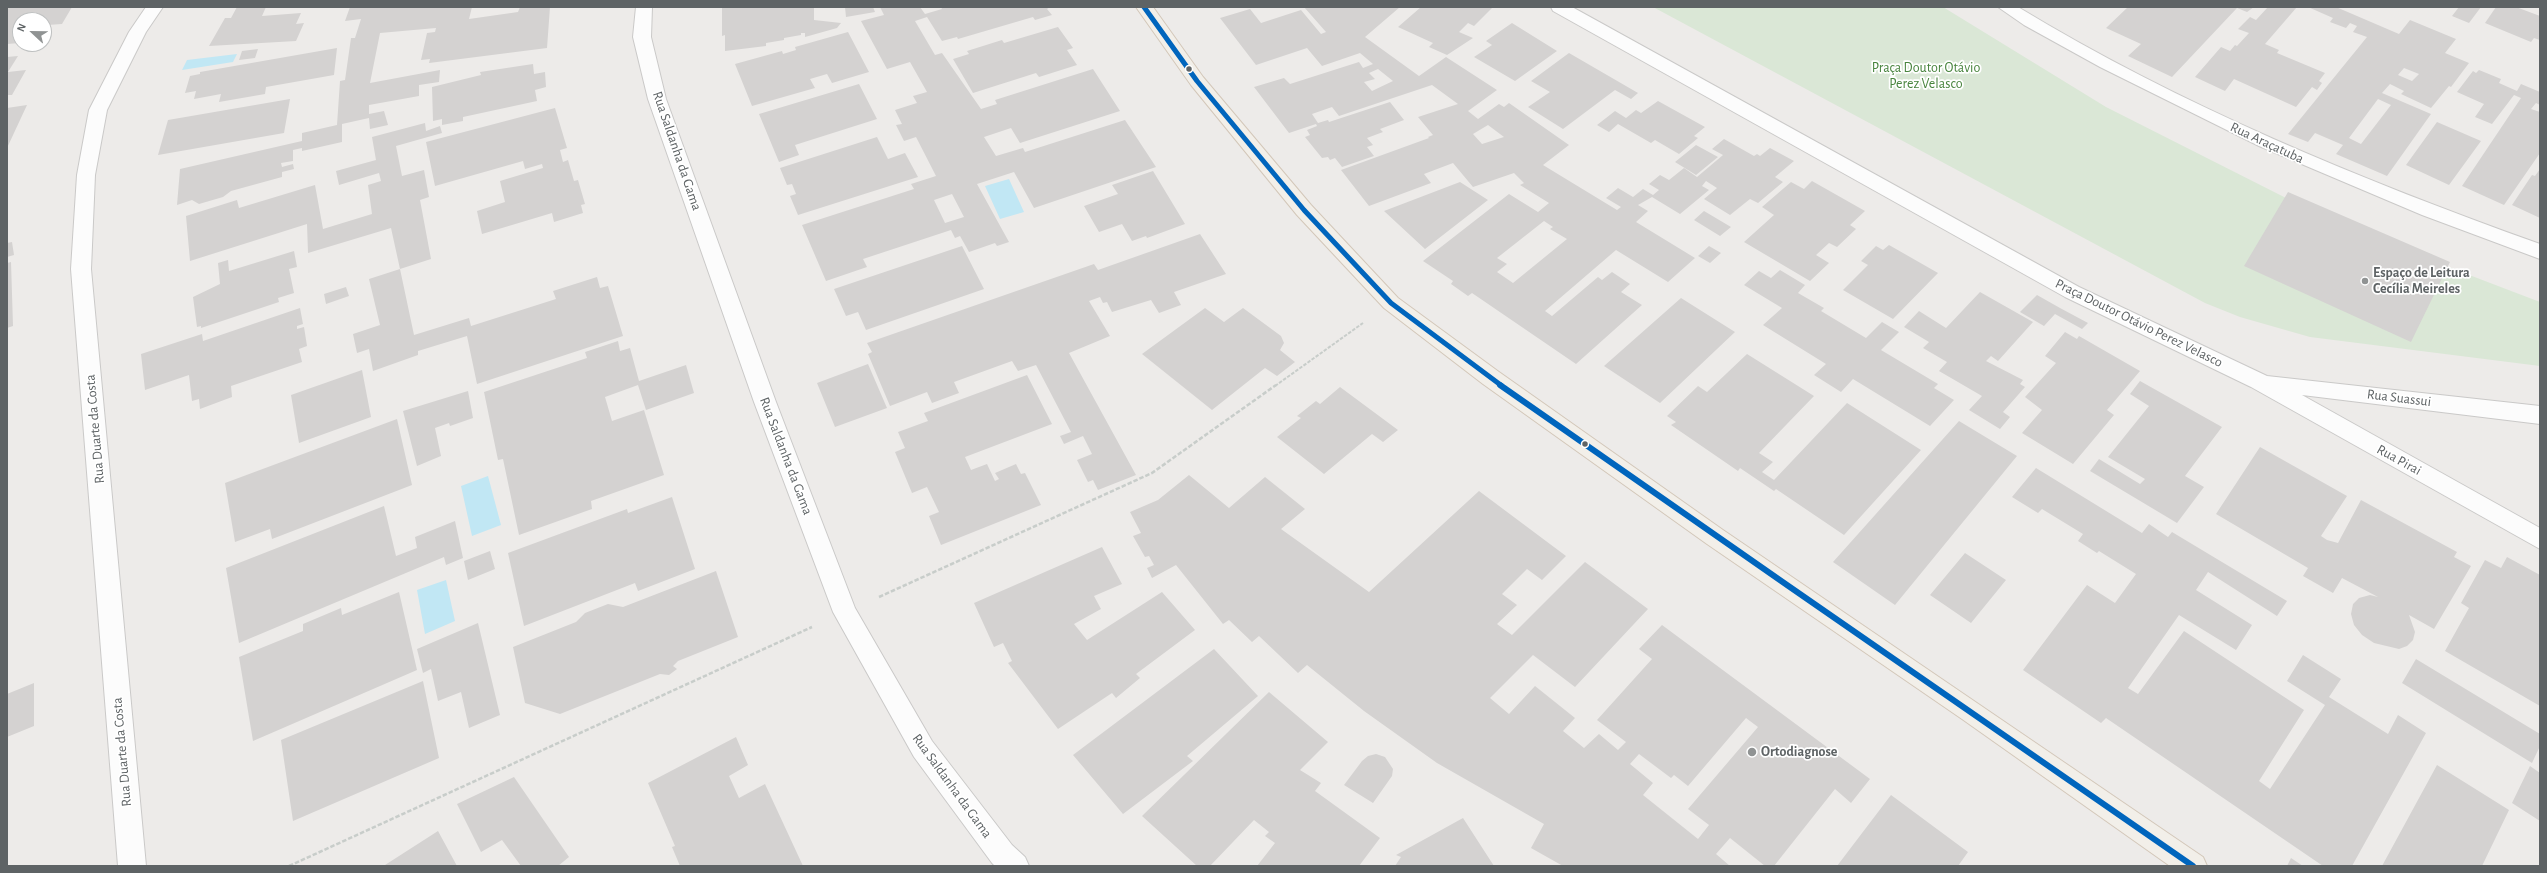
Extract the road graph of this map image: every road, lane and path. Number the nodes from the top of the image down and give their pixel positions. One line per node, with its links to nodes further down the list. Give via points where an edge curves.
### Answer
1 (155, 7): 10 (street, Rua Duarte da Costa, via 138,32 98,110 86,175 81,269)
2 (644, 7): 11 (street, Rua Saldanha da Gama, via 642,37 657,99 845,612 923,749 1002,854)
3 (1144, 7): 12 (main road, via 1197,81 1304,210 1391,303 1491,378 1715,537)
4 (1559, 7): 7 (street, Praça Doutor Otávio Perez Velasco, via 2072,292)
5 (2006, 7): 6 (street, Rua Araçatuba, via 2162,94 2301,160 2458,223)
6 (2540, 252)
7 (2259, 381): 8 (street, Rua Suassui); 9 (street, Rua Pirai)
8 (2540, 415)
9 (2540, 539)
10 (132, 866)
11 (1015, 866)
12 (2194, 866)

